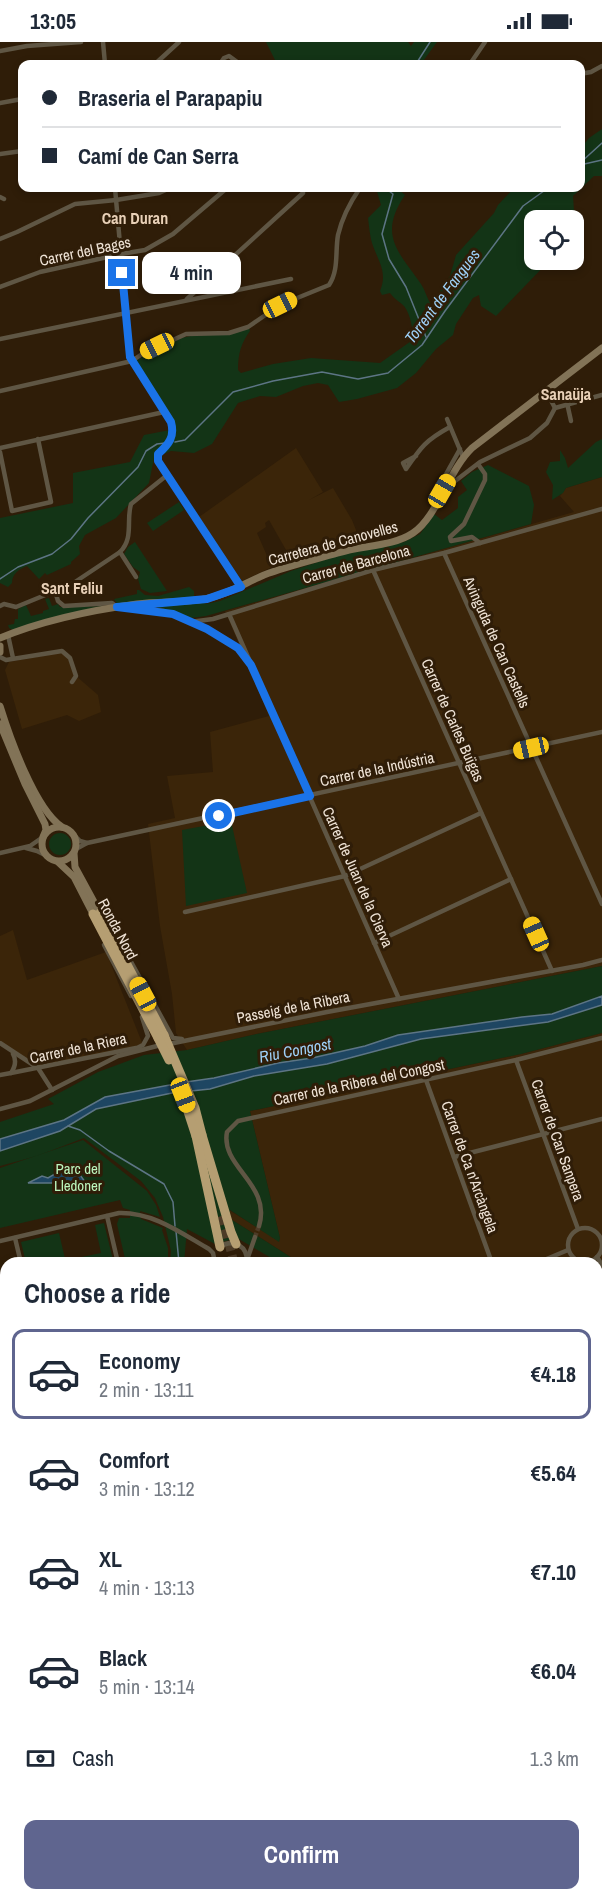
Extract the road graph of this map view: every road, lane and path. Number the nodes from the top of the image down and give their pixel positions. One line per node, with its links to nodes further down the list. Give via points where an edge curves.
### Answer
1 (81, 42): 5 (street)
2 (103, 42): 6 (street)
3 (179, 42): 7 (street)
4 (484, 42): 8 (street)
5 (0, 51)
6 (105, 60)
7 (159, 60)
8 (473, 60)
9 (602, 66): 10 (street)
10 (585, 73)
11 (18, 100): 12 (street)
12 (0, 104)
13 (18, 152): 14 (street)
14 (0, 154)
15 (115, 192): 20 (street)
16 (161, 192): 20 (street)
17 (222, 192): 22 (street, Carrer del Bages, via 173,234 145,250)
18 (358, 192): 29 (street, via 338,234 334,278 329,285 280,305 248,327 229,333 186,334)
19 (303, 193): 25 (street)
20 (116, 200): 21 (street, via 75,204); 22 (street)
21 (0, 238)
22 (121, 254): 24 (street, Carrer del Bages, via 40,272); 26 (street)
23 (291, 279): 25 (street)
24 (0, 287)
25 (185, 301): 26 (street)
26 (126, 313): 27 (street); 29 (street)
27 (0, 339)
28 (602, 348): 31 (street, Carretera de Canovelles)
29 (132, 361): 30 (street); 35 (street)
30 (0, 391)
31 (546, 392): 34 (street); 41 (street, Carretera de Canovelles)
32 (602, 395): 33 (street)
33 (567, 403): 34 (street); 37 (street)
34 (555, 408): 43 (street, via 547,423 530,438)
35 (164, 412): 39 (street); 44 (street, via 173,431 171,440 158,454)
36 (447, 419): 38 (street)
37 (571, 421)
38 (450, 427): 41 (street); 42 (street, via 432,437)
39 (38, 440): 40 (street); 40 (street, via 51,502 12,511)
40 (0, 450)
41 (462, 453): 45 (street, Carretera de Canovelles)
42 (416, 456)
43 (478, 464): 45 (street); 47 (street, via 485,480 464,524 450,537 454,542 472,537)
44 (166, 476): 48 (street, via 131,504 129,537); 52 (street)
45 (440, 495): 52 (street, Carretera de Canovelles, via 417,530 401,539 350,549 265,575)
46 (602, 509): 47 (street, Carrer de Barcelona)
47 (480, 543): 49 (street, Carrer de Barcelona)
48 (120, 552): 51 (street); 53 (street)
49 (444, 553): 50 (street, Carrer de Barcelona); 69 (street, Avinguda de Can Castells)
50 (373, 570): 56 (street, Carrer de Barcelona); 70 (street, Carrer de Carles Buïgas)
51 (136, 577)
52 (241, 587): 55 (street, Carretera de Canovelles, via 207,599)
53 (55, 591): 54 (street, via 16,607); 55 (street, via 64,606 112,603)
54 (0, 606)
55 (117, 607): 57 (street, via 164,611); 58 (street, Carretera de Canovelles)
56 (229, 614): 57 (street, Carrer de Barcelona); 64 (street, Carrer de Juan de la Cierva)
57 (190, 622): 64 (street, Carrer de Juan de la Cierva, via 238,648)
58 (8, 635): 59 (street, Carretera de Canovelles); 63 (street)
59 (0, 638)
60 (0, 646): 61 (street)
61 (0, 652)
62 (0, 657): 63 (street)
63 (13, 658): 65 (street, via 62,651 70,658 76,676)
64 (251, 665): 71 (street, Carrer de Juan de la Cierva)
65 (72, 682)
66 (0, 706): 73 (street, via 44,809)
67 (0, 724): 75 (street, via 45,824)
68 (602, 732): 69 (street, Carrer de la Indústria)
69 (531, 748): 70 (street, Carrer de la Indústria); 84 (street, Avinguda de Can Castells)
70 (459, 764): 71 (street, Carrer de la Indústria); 72 (street, Carrer de Carles Buïgas)
71 (310, 796): 76 (street, Carrer de la Indústria); 82 (street, Carrer de Juan de la Cierva)
72 (481, 813): 82 (street); 83 (street, Carrer de Carles Buïgas)
73 (62, 827): 74 (street); 75 (street, via 51,829)
74 (74, 835): 76 (street); 78 (street)
75 (44, 837): 77 (street); 80 (street, via 42,848)
76 (87, 843): 78 (street, Carrer de la Indústria)
77 (24, 848): 79 (street); 80 (street)
78 (75, 851): 81 (street, via 67,860); 86 (street, Ronda Nord, via 75,867)
79 (0, 853)
80 (47, 856): 81 (street)
81 (56, 861): 86 (street, Ronda Nord, via 74,877)
82 (345, 876): 85 (street); 87 (street, Carrer de Juan de la Cierva)
83 (511, 879): 87 (street); 89 (street, Carrer de Carles Buïgas)
84 (602, 904)
85 (185, 912)
86 (97, 914): 92 (street, via 122,944 173,1038); 95 (street, via 112,961 148,1030); 107 (highway, Ronda Nord, bridge, via 161,1036)
87 (374, 942): 90 (street, Carrer de Juan de la Cierva)
88 (602, 960): 89 (street, Passeig de la Ribera)
89 (552, 971): 90 (street, Passeig de la Ribera)
90 (399, 999): 92 (street, Passeig de la Ribera)
91 (602, 1038): 98 (street, Carrer de la Ribera del Congost)
92 (190, 1039): 94 (street, Passeig de la Ribera)
93 (0, 1043): 96 (street)
94 (151, 1047): 95 (street, Carrer de la Riera); 97 (street, Passeig de la Ribera)
95 (138, 1048): 97 (street); 99 (street, Carrer de la Riera)
96 (11, 1051): 99 (street); 100 (street, via 15,1058)
97 (131, 1052): 103 (street, Passeig de la Ribera)
98 (516, 1060): 102 (street, Carrer de la Ribera del Congost); 106 (street, Carrer de Can Sanpera)
99 (38, 1068): 100 (street, Carrer de la Riera); 103 (street)
100 (11, 1073): 101 (street, Carrer de la Riera)
101 (2, 1075)
102 (426, 1080): 108 (street, Carrer de Ca n'Arcàngela); 111 (street, Carrer de la Ribera del Congost, via 235,1123 227,1132 227,1146 260,1199)
103 (52, 1090): 104 (street, Passeig de la Ribera)
104 (0, 1109)
105 (602, 1119): 106 (street)
106 (543, 1134): 108 (street); 112 (street, Carrer de Can Sanpera)
107 (199, 1135): 109 (highway, Ronda Nord); 116 (highway); 117 (highway)
108 (454, 1157): 126 (street, Carrer de Ca n'Arcàngela)
109 (212, 1185)
110 (107, 1216): 113 (street); 118 (street, via 147,1216); 121 (street)
111 (259, 1226)
112 (578, 1228): 114 (street, via 588,1227); 119 (street, via 569,1237)
113 (15, 1238): 115 (street); 120 (street)
114 (601, 1238): 129 (street)
115 (0, 1241)
116 (237, 1244): 117 (street); 124 (street); 125 (street, via 247,1244 255,1237)
117 (219, 1247): 118 (street); 123 (street)
118 (209, 1249): 122 (street)
119 (568, 1250): 127 (street); 128 (street)
120 (20, 1257)
121 (117, 1257)
122 (214, 1257)
123 (215, 1257)
124 (247, 1257)
125 (249, 1257)
126 (490, 1257)
127 (556, 1257)
128 (575, 1257)
129 (597, 1257)
130 (0, 1834): 131 (street)
131 (0, 1846)

